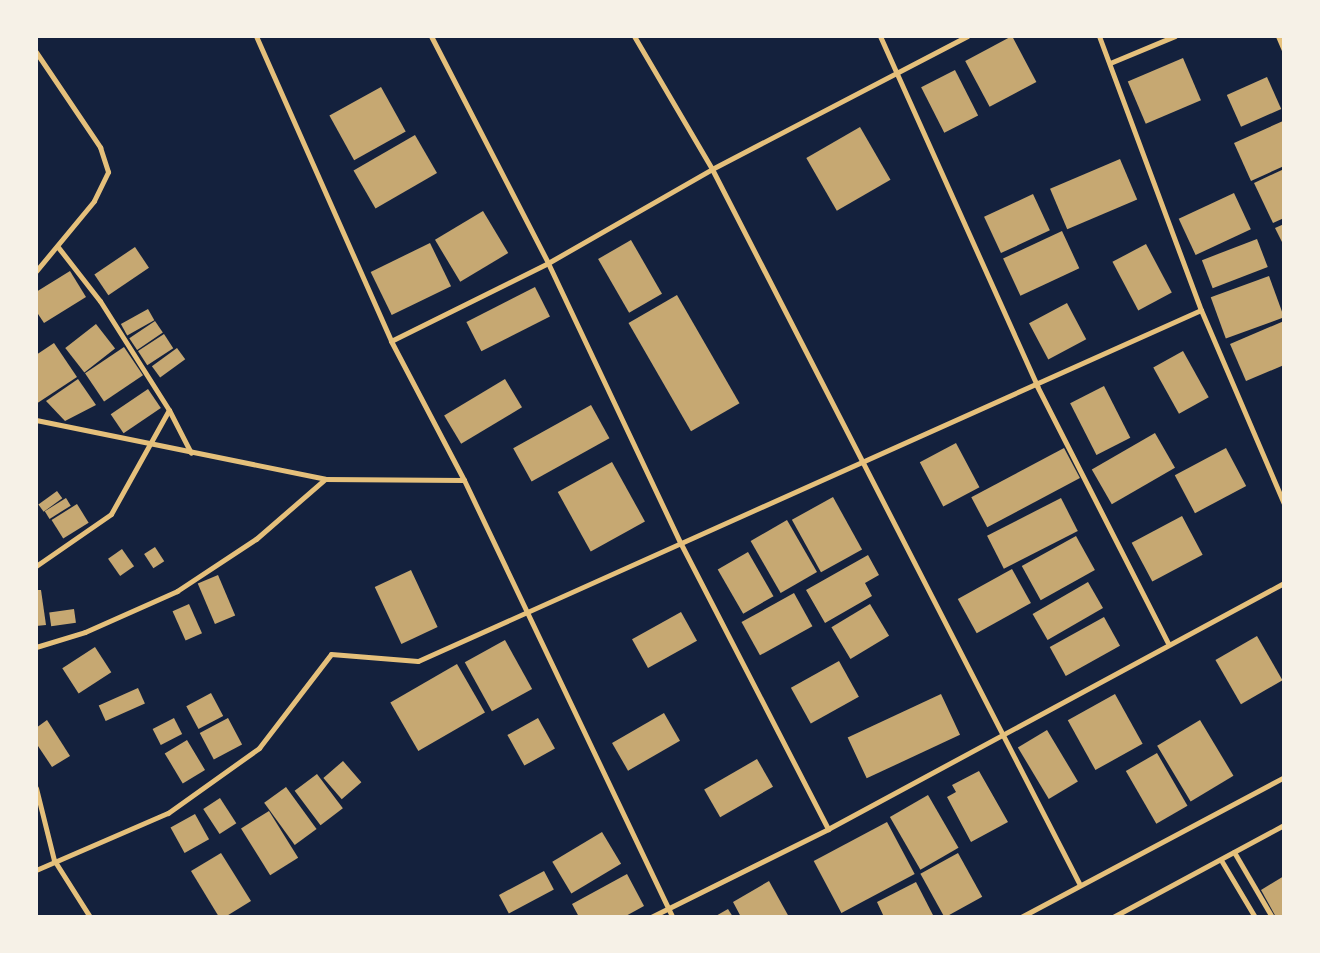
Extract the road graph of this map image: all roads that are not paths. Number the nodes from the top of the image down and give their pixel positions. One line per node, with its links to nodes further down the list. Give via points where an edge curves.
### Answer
1 (256, 36): 18 (street)
2 (431, 36): 15 (street)
3 (634, 36): 13 (street)
4 (880, 36): 12 (street)
5 (968, 36): 12 (street)
6 (1099, 36): 11 (street)
7 (1176, 36): 11 (street)
8 (1278, 36): 9 (street)
9 (1284, 50)
10 (36, 52): 14 (street, via 100,147 108,172 94,202)
11 (1110, 63): 17 (street)
12 (897, 70): 13 (street); 19 (street)
13 (712, 169): 15 (street); 24 (street)
14 (58, 247): 16 (street); 20 (street, via 100,301)
15 (548, 263): 18 (street); 28 (street)
16 (36, 271)
17 (1201, 310): 19 (street); 27 (street)
18 (391, 341): 26 (street)
19 (1037, 386): 24 (street); 32 (street)
20 (168, 410): 22 (street); 23 (street)
21 (36, 420): 22 (street)
22 (147, 444): 23 (street); 29 (street, via 111,514)
23 (191, 453): 25 (street)
24 (862, 460): 28 (street); 34 (street)
25 (325, 479): 26 (street); 33 (street, via 256,539 177,591 85,632)
26 (464, 480): 31 (street)
27 (1284, 504)
28 (681, 544): 31 (street); 38 (street)
29 (36, 566)
30 (1284, 582): 32 (street)
31 (526, 616): 40 (street, via 418,661 331,654 259,748 168,813); 44 (street)
32 (1168, 644): 34 (street)
33 (36, 647)
34 (1004, 735): 38 (street); 43 (street)
35 (1284, 777): 43 (street)
36 (36, 788): 40 (street)
37 (1284, 825): 39 (street)
38 (828, 829): 44 (street)
39 (1234, 852): 41 (street); 51 (street)
40 (54, 860): 42 (street); 45 (street)
41 (1221, 860): 49 (street); 50 (street)
42 (36, 870)
43 (1079, 883): 48 (street)
44 (667, 908): 46 (street); 47 (street)
45 (90, 917)
46 (651, 917)
47 (672, 917)
48 (1021, 917)
49 (1113, 917)
50 (1255, 917)
51 (1272, 917)

